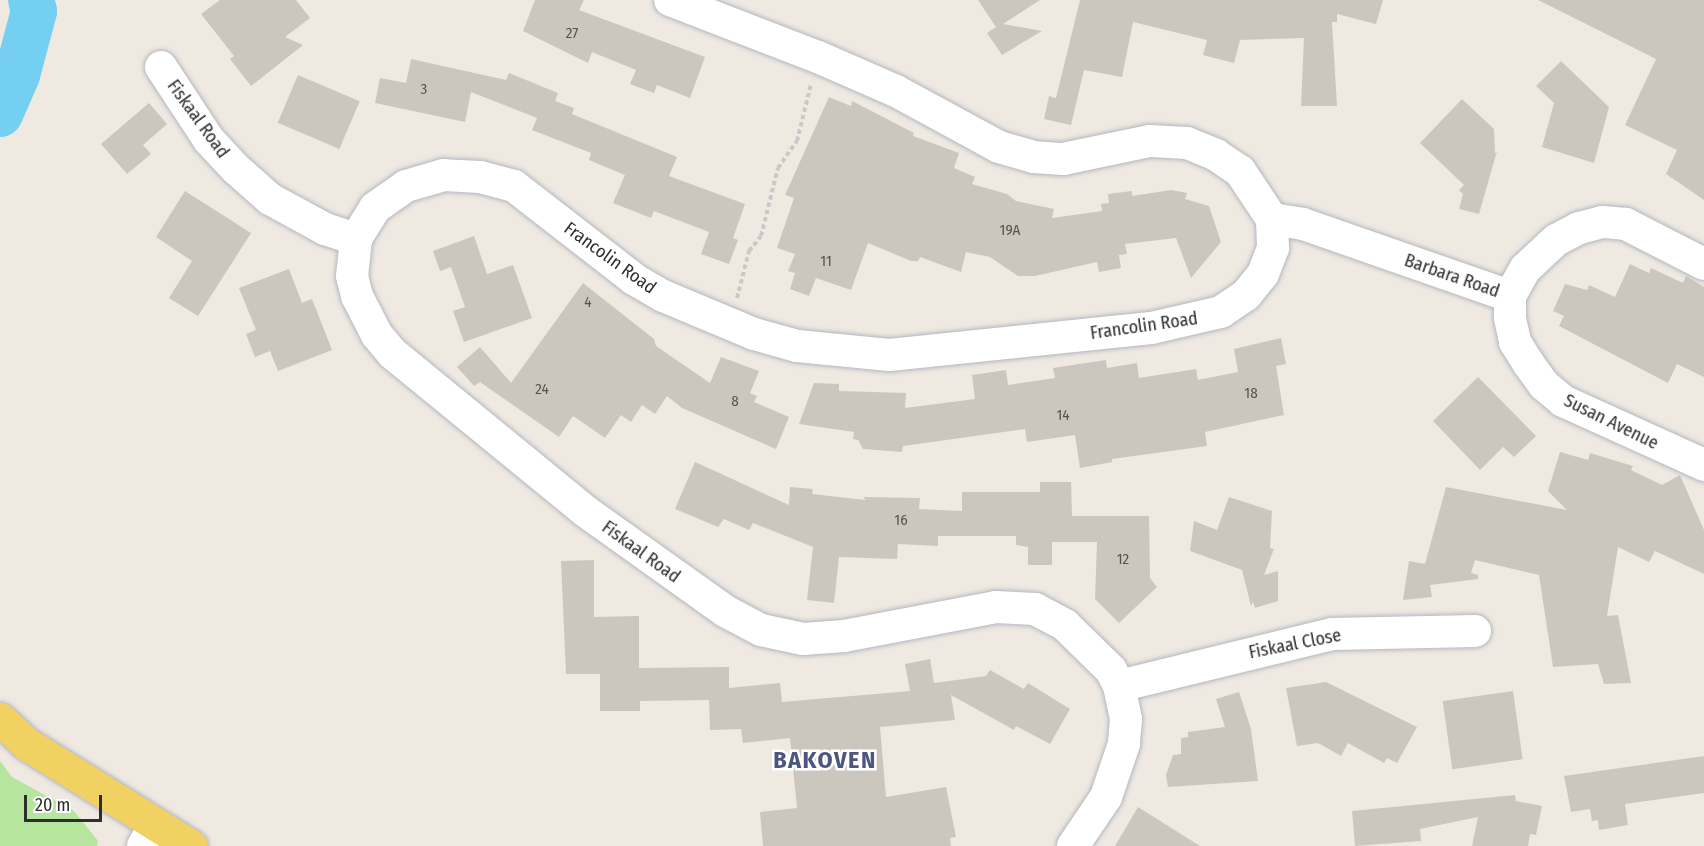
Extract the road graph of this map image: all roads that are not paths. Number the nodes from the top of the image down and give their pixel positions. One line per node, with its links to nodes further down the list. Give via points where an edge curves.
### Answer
1 (670, 0): 3 (street, via 818,57 896,91 999,147 1034,157 1063,159 1150,141 1186,143 1216,154 1240,171)
2 (161, 67): 4 (street, Fiskaal Road, via 209,140 270,199 325,229)
3 (1272, 219): 4 (street, Francolin Road, via 1273,248 1263,273 1246,295 1221,312 1191,321 889,355 797,346 729,324 653,290 514,186 480,177 444,175 406,186 375,208); 6 (street, Barbara Road, via 1303,224)
4 (356, 238): 9 (street, Fiskaal Road, via 352,276 357,296 377,335 392,352 585,511 725,611 761,630 803,639 844,636 996,607 1035,609 1065,626 1095,652)
5 (1704, 264): 6 (street, Barbara Road, via 1626,224 1602,222 1579,228 1538,253)
6 (1510, 296): 7 (street, Susan Avenue, via 1515,342 1544,385 1563,401)
7 (1704, 465)
8 (1475, 631): 9 (street, Fiskaal Close, via 1333,634)
9 (1119, 686): 13 (street, Fiskaal Road, via 1126,719 1117,768 1106,797)
10 (0, 719): 11 (main road, via 27,744)
11 (149, 835): 12 (main road)
12 (191, 846)
13 (1073, 846)

